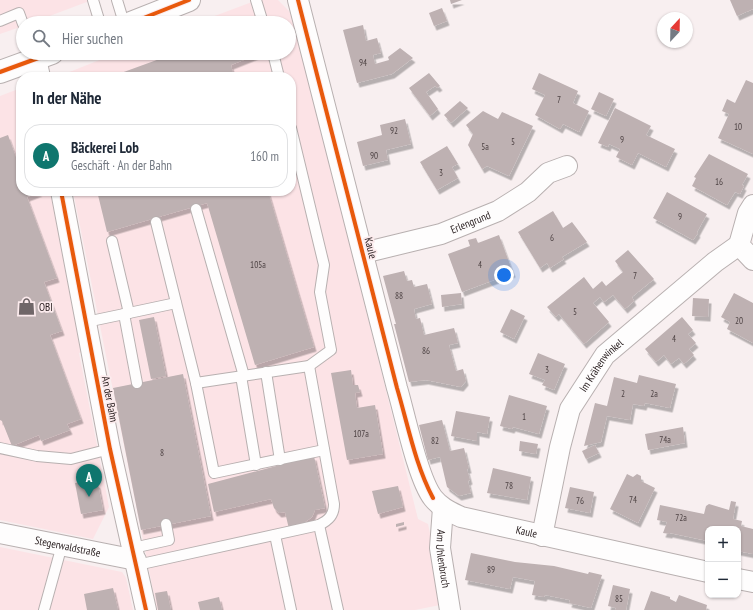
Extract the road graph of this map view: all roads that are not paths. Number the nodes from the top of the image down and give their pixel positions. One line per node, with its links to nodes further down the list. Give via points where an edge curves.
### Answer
1 (93, 0): 7 (lane)
2 (116, 0): 8 (lane)
3 (256, 0): 10 (lane)
4 (298, 0): 24 (street, Kaule)
5 (186, 1): 9 (main road)
6 (20, 16): 11 (lane, via 19,13)
7 (98, 16)
8 (122, 16)
9 (148, 16)
10 (262, 16)
11 (0, 21)
12 (40, 60): 14 (main road)
13 (275, 60): 15 (lane)
14 (0, 72)
15 (278, 72)
16 (296, 149): 29 (lane, via 324,265 320,292 331,350)
17 (567, 166): 24 (street, Erlengrund, via 548,173 528,192 498,211 441,234)
18 (62, 196): 28 (street, An der Bahn)
19 (753, 205): 23 (street, via 748,213)
20 (196, 209): 31 (lane)
21 (156, 222): 26 (lane)
22 (112, 241): 27 (lane)
23 (739, 245): 25 (street); 44 (street, Im Krähenwinkel, via 715,262 605,355 570,409)
24 (363, 253): 39 (street, Kaule, via 414,450 425,482 433,498)
25 (753, 260)
26 (176, 303): 27 (lane); 33 (lane)
27 (126, 313): 28 (lane); 32 (lane)
28 (86, 322): 35 (street, An der Bahn)
29 (309, 366): 30 (lane); 36 (lane)
30 (266, 372): 31 (lane); 37 (lane)
31 (242, 376): 33 (lane); 38 (lane)
32 (137, 383)
33 (196, 383): 38 (lane, via 214,473)
34 (0, 448): 35 (lane, via 37,456 70,459)
35 (110, 449): 46 (street, An der Bahn)
36 (324, 450): 37 (lane); 41 (lane, via 334,512 331,518)
37 (280, 460): 38 (lane)
38 (256, 464)
39 (443, 508): 44 (street, Kaule, via 461,517); 54 (street, Am Uhlenbruch, via 440,548)
40 (166, 524): 46 (lane, via 169,540)
41 (319, 525): 43 (lane); 53 (lane)
42 (0, 533): 45 (street, Stegerwaldstraße)
43 (275, 535): 46 (lane); 52 (lane)
44 (542, 536): 47 (street, Kaule)
45 (62, 545): 46 (street, Stegerwaldstraße); 50 (lane)
46 (136, 558): 51 (street, An der Bahn)
47 (705, 571)
48 (741, 580): 49 (street)
49 (753, 582)
50 (44, 610)
51 (146, 610)
52 (291, 610)
53 (338, 610)
54 (450, 610)

